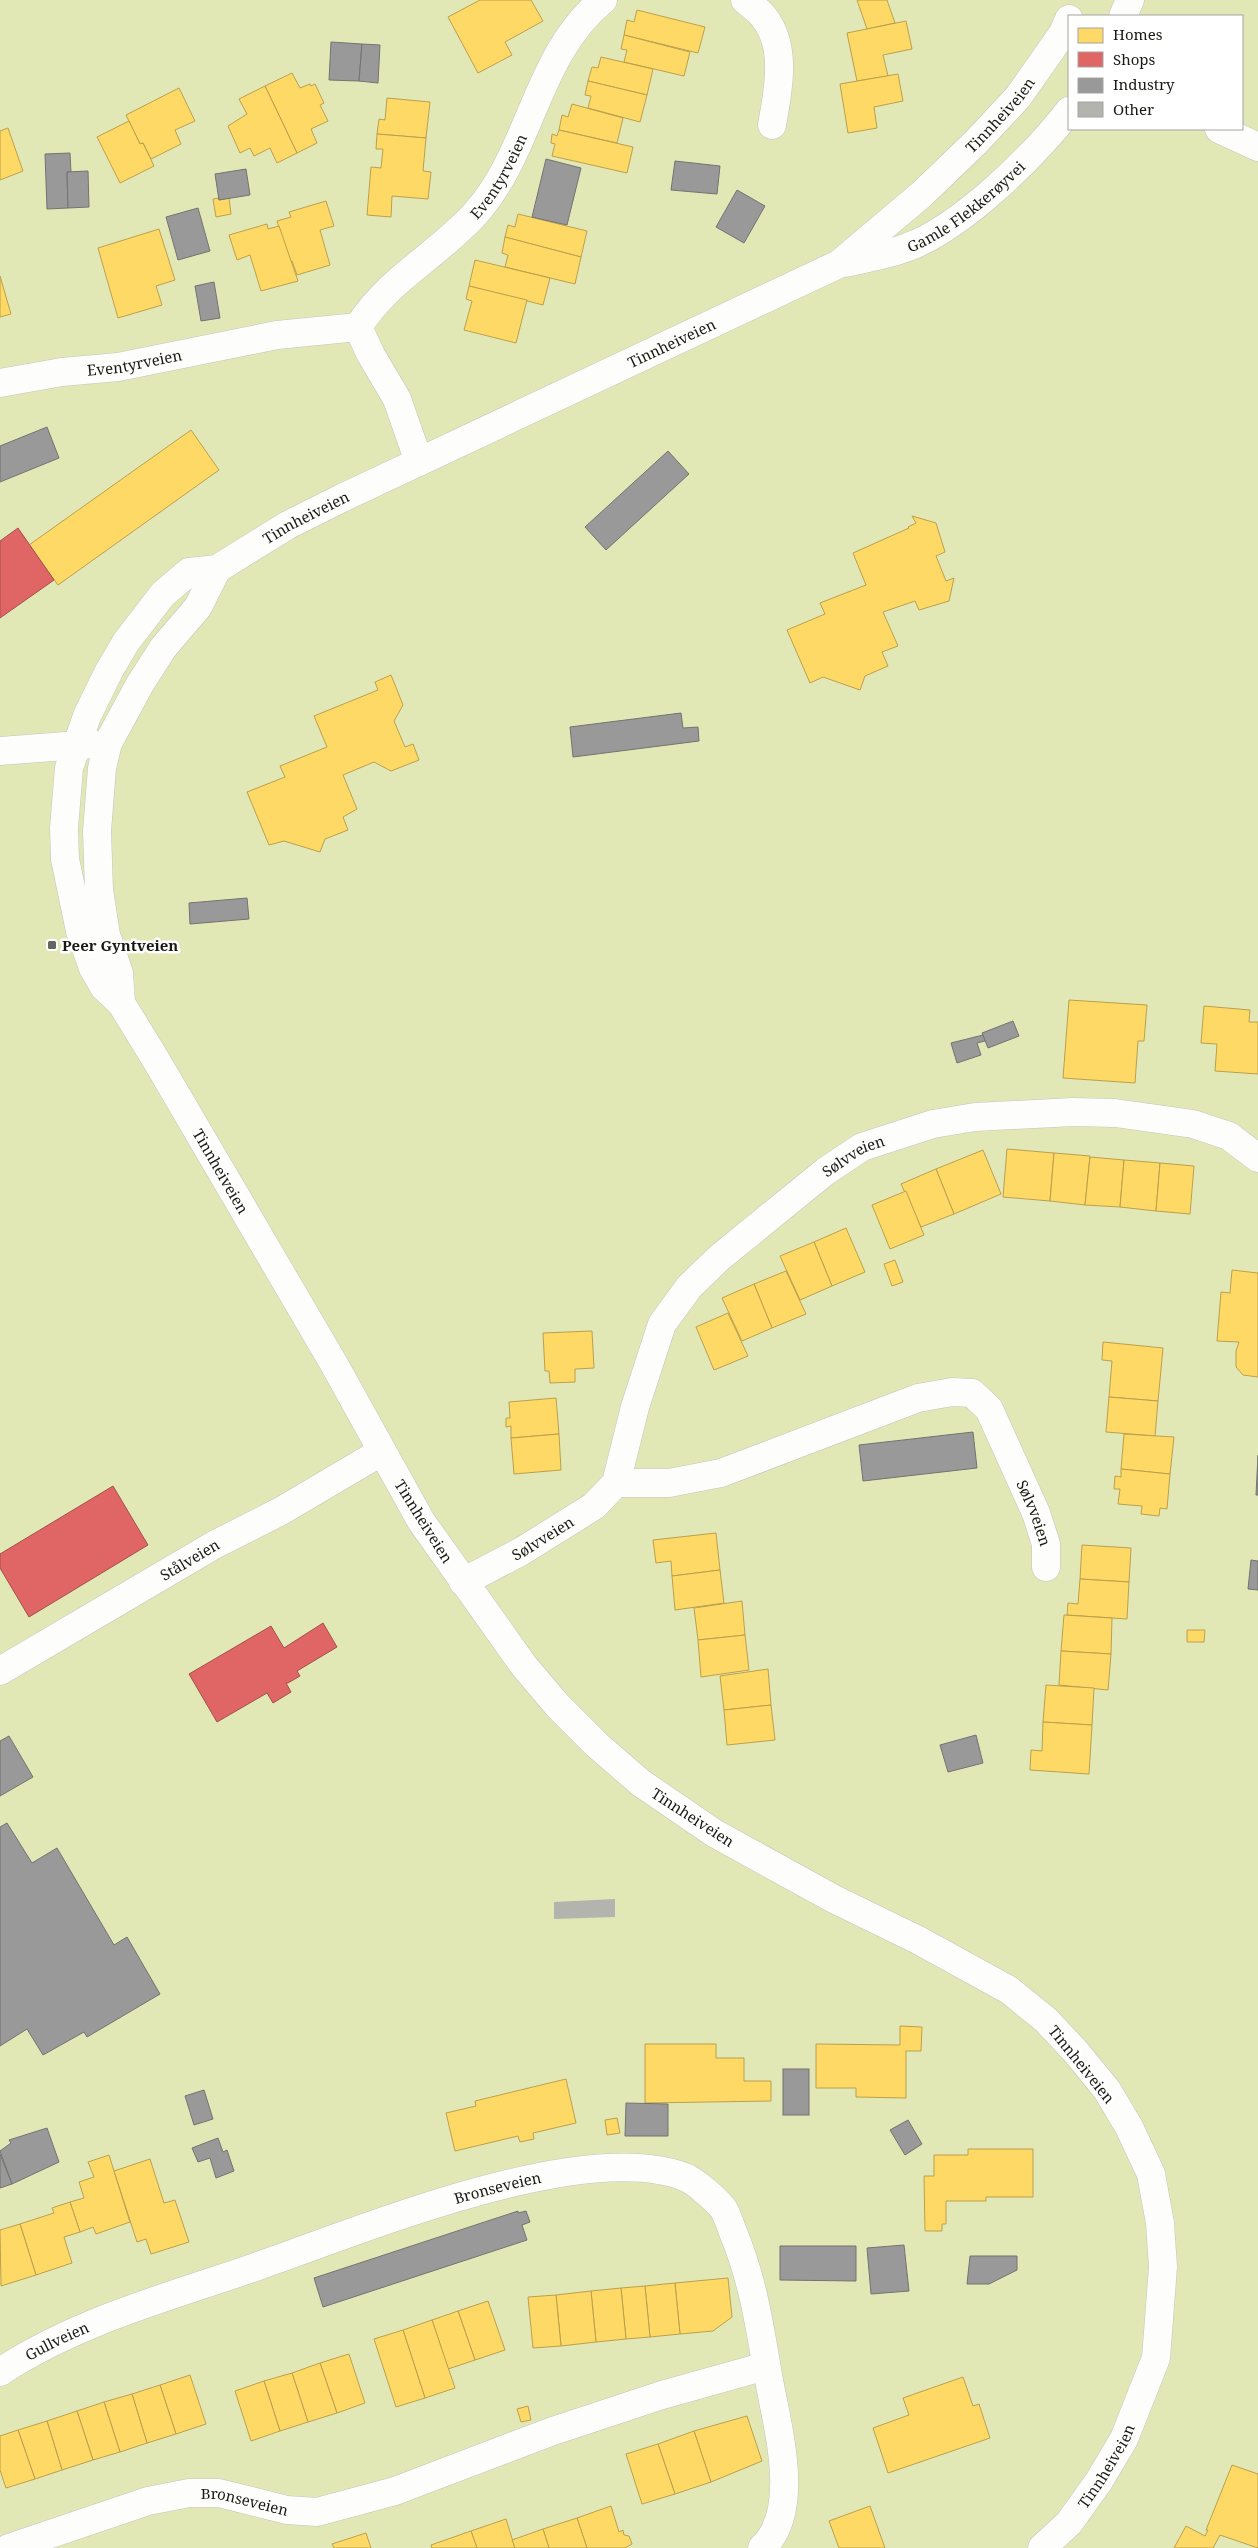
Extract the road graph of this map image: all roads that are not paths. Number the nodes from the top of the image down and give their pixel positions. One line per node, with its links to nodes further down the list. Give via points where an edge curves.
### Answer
1 (603, 0): 13 (street, Eventyrveien, via 575,29 552,63 502,174 475,214 403,274 370,307)
2 (745, 0): 9 (street, via 764,16 776,42 780,78)
3 (1078, 0): 5 (street)
4 (1130, 0): 6 (street)
5 (1073, 15)
6 (1123, 15)
7 (1068, 29): 12 (street, Tinnheiveien, via 1018,97 977,141 922,194)
8 (1068, 112): 12 (street, Gamle Flekkerøyvei, via 1048,139 950,224 908,247)
9 (772, 125)
10 (1224, 130): 11 (street)
11 (1258, 147)
12 (839, 264): 15 (street, Tinnheiveien)
13 (358, 327): 14 (street, Eventyrveien, via 277,335 118,367 62,372); 15 (street, via 397,399)
14 (0, 383)
15 (419, 462): 16 (street, Tinnheiveien, via 288,525)
16 (217, 569): 17 (street, Tinnheiveien, via 198,607 163,648 140,684); 18 (street, Tinnheiveien, via 189,572 163,594 126,642 109,671)
17 (108, 743): 18 (street); 20 (street, Tinnheiveien, via 102,768 98,831 99,890 106,935 119,973)
18 (76, 745): 19 (street); 20 (street, Tinnheiveien, via 69,768 64,828 72,902 93,968 104,987)
19 (0, 751)
20 (122, 1003): 22 (street, Tinnheiveien, via 334,1364)
21 (1258, 1158): 23 (street, Sølvveien, via 1229,1136 1193,1124 1115,1113 975,1117 933,1124 862,1147 826,1171 688,1287 662,1324 635,1407)
22 (381, 1452): 25 (street, Tinnheiveien, via 421,1521); 26 (street, Stålveien, via 281,1511 214,1545)
23 (616, 1484): 24 (street, Sølvveien, via 669,1483 721,1473 918,1398 952,1392 972,1393 990,1409 1006,1444 1046,1544); 25 (street, Sølvveien, via 594,1506 522,1551)
24 (1046, 1566)
25 (462, 1582): 32 (street, Tinnheiveien, via 558,1706 641,1783 714,1833 1009,1990 1046,2020 1107,2090 1151,2174 1160,2223 1163,2267 1156,2358 1124,2438 1099,2481 1069,2522)
26 (0, 1671)
27 (116, 2316): 28 (street, Bronseveien, via 356,2230 486,2190 545,2176 601,2168 648,2168 688,2179 723,2208 742,2256 759,2317); 29 (street, Gullveien, via 28,2353)
28 (766, 2366): 30 (street, Bronseveien, via 662,2395 553,2431 395,2491 317,2512 287,2510 219,2493 189,2493 148,2501); 31 (street, Bronseveien, via 784,2476 783,2513 771,2539)
29 (0, 2372)
30 (9, 2548)
31 (762, 2548)
32 (1042, 2548)

